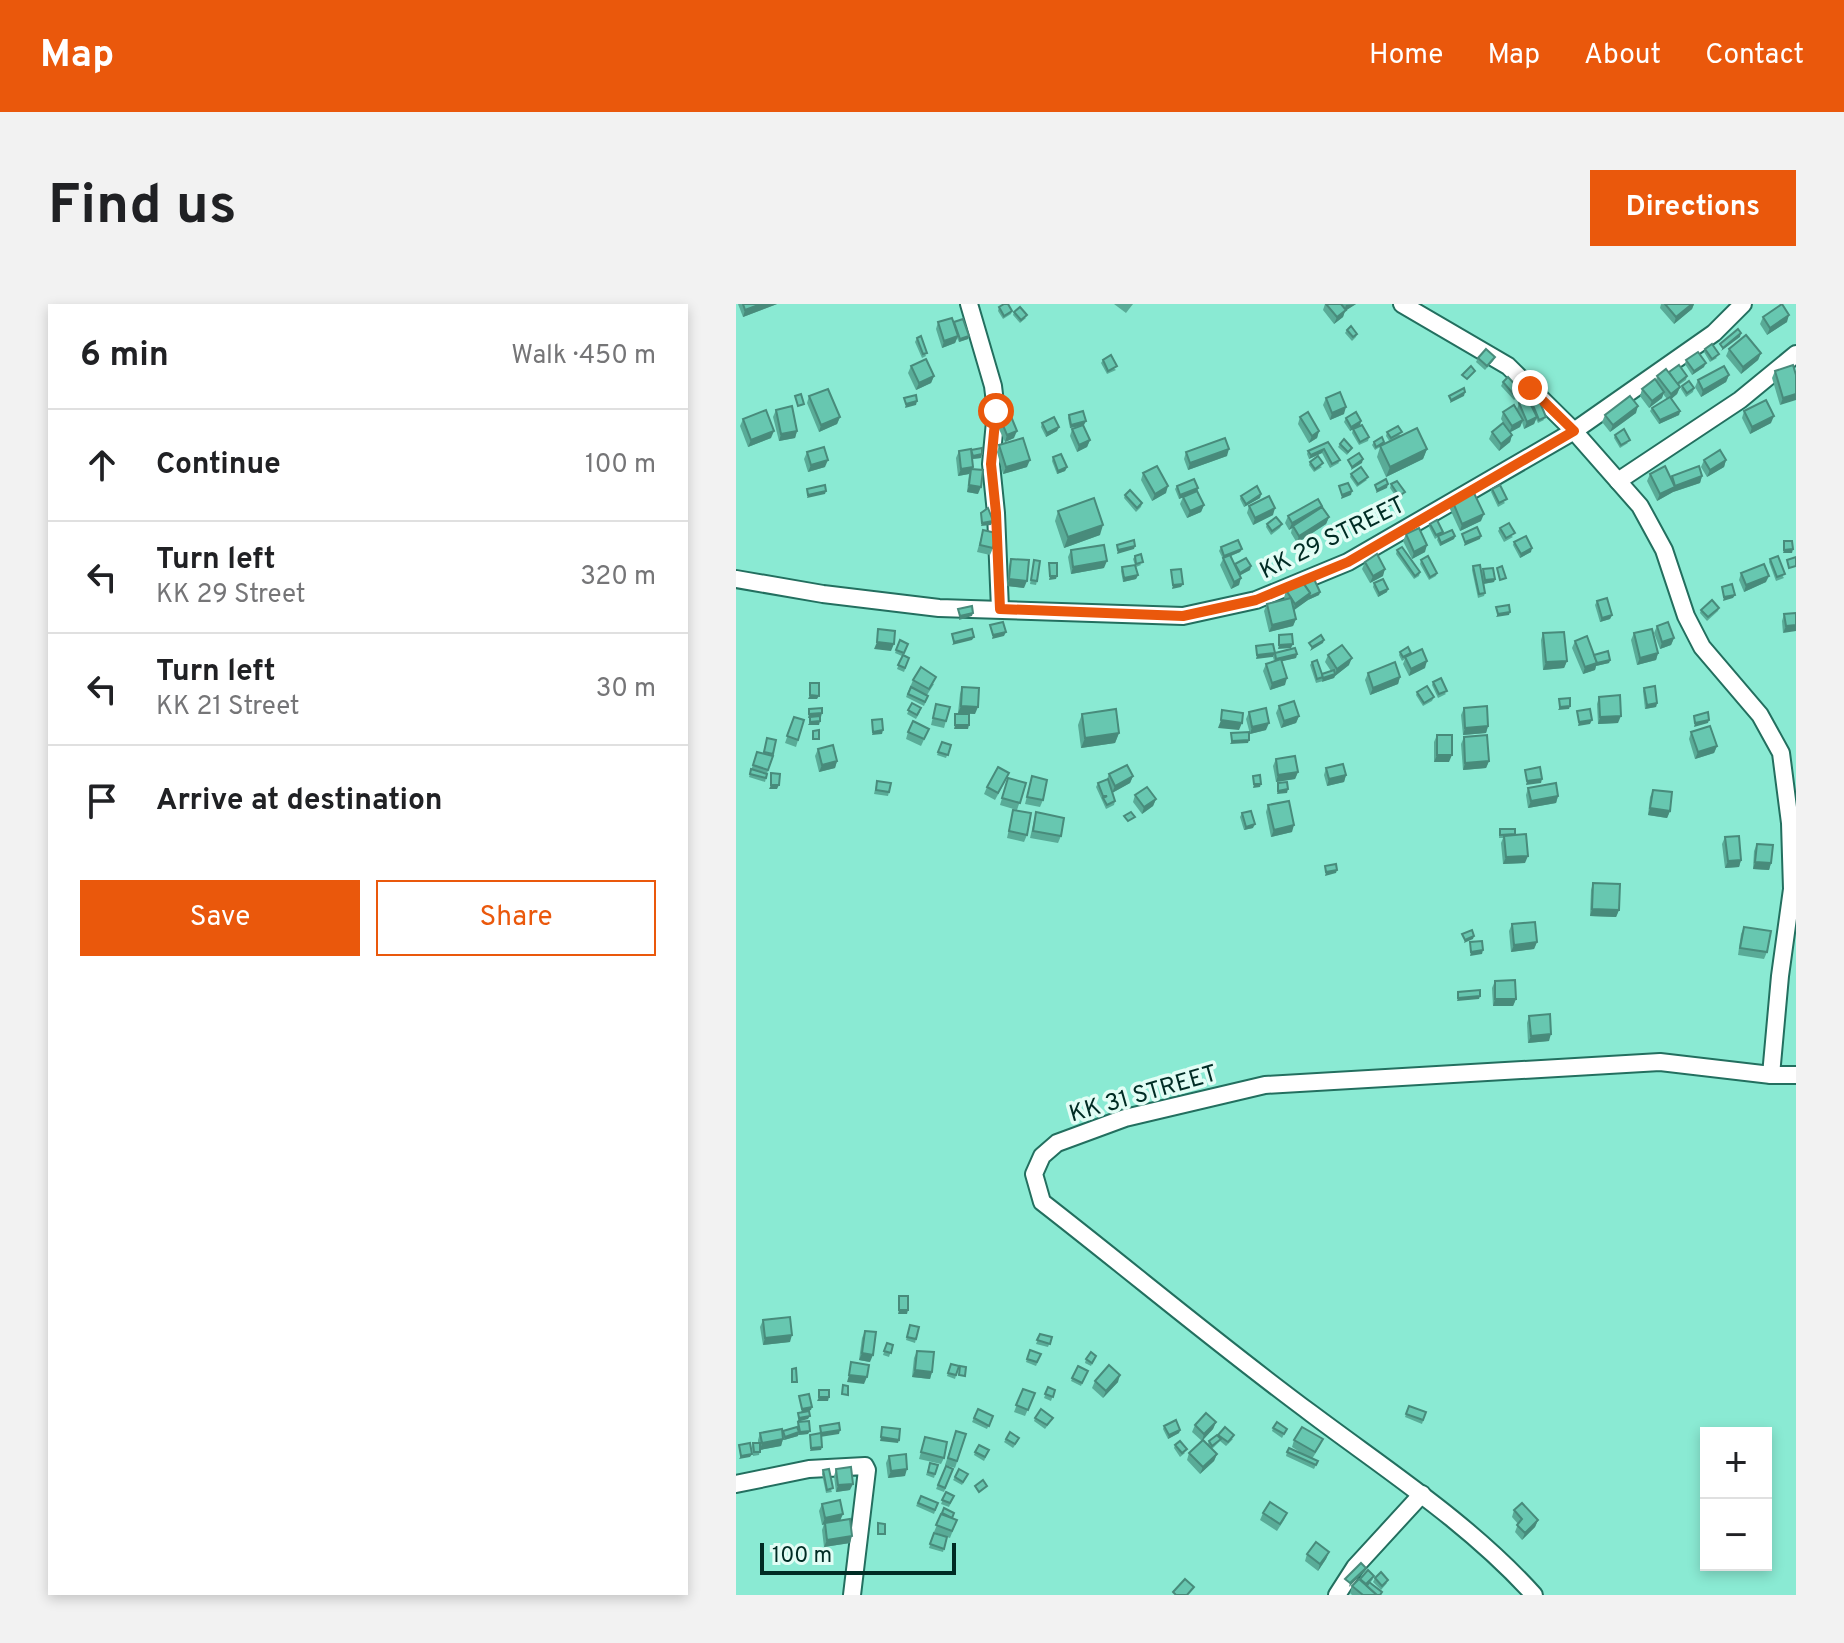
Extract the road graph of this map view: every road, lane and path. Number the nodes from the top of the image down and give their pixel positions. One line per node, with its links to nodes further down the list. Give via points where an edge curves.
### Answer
1 (969, 304): 8 (street, via 996,411 991,464)
2 (1402, 304): 5 (street, via 1508,366)
3 (1743, 304): 5 (street, KK 29 STREET, via 1714,333)
4 (1796, 354): 6 (street, via 1740,400)
5 (1574, 431): 6 (street); 8 (street, KK 29 STREET, via 1348,562 1256,600 1183,616)
6 (1618, 481): 9 (street, via 1640,506 1664,550 1702,647 1760,715 1781,753 1792,889)
7 (736, 579): 8 (street, KK 29 STREET, via 939,608)
8 (1000, 609)
9 (1771, 1075): 10 (street, KK 31 STREET); 12 (street, KK 31 STREET, via 1660,1062 1265,1085 1125,1118 1057,1143 1042,1156 1034,1174 1042,1202)
10 (1796, 1075)
11 (736, 1484): 13 (street, via 809,1469 865,1466)
12 (1422, 1494): 14 (street, via 1355,1567); 15 (street, KK 31 STREET)
13 (852, 1595)
14 (1337, 1595)
15 (1534, 1595)

